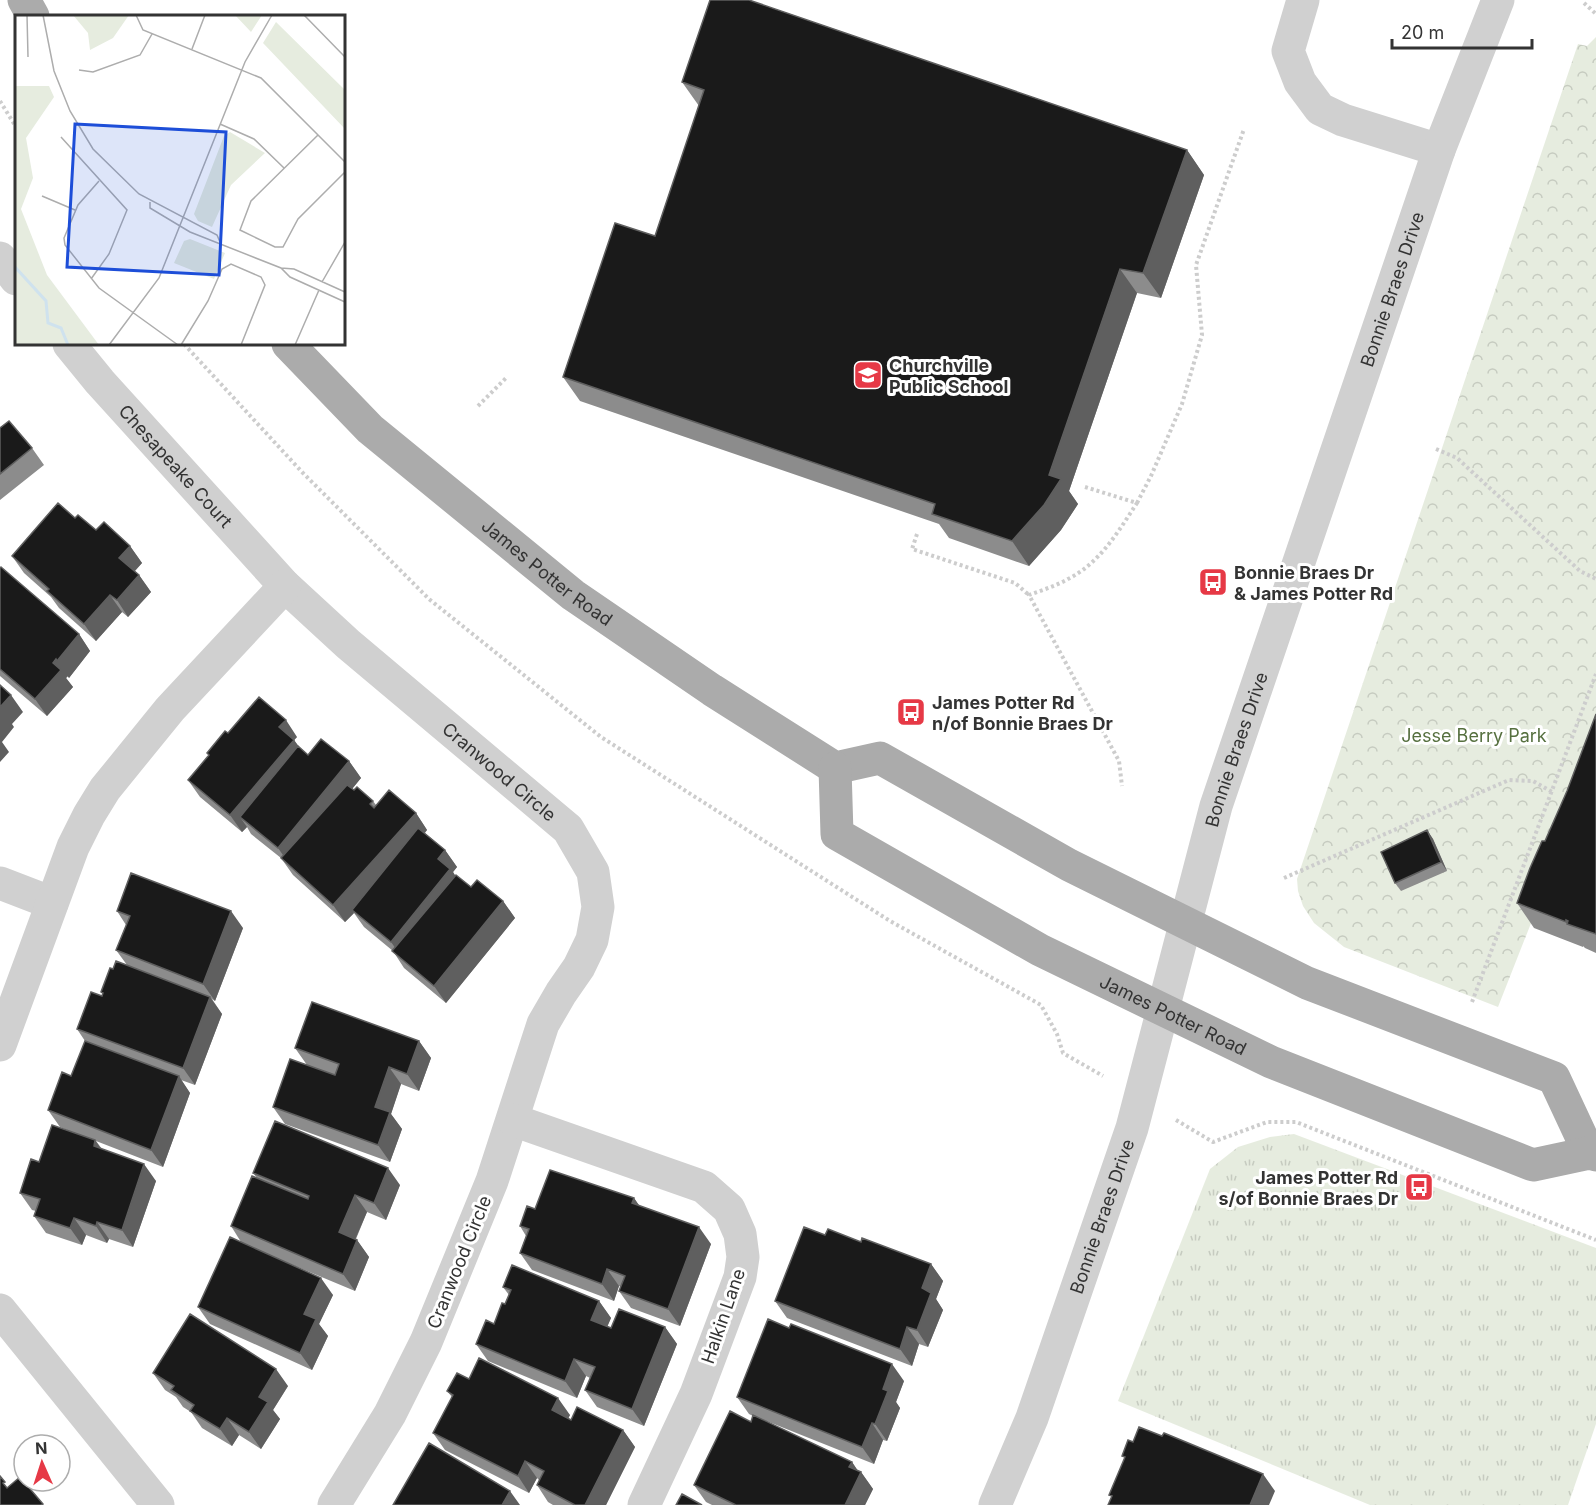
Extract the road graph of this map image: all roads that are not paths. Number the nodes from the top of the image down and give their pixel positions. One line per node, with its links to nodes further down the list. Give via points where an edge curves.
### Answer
1 (24, 0): 4 (main road)
2 (1303, 0): 5 (street, via 1288,51 1300,82 1320,109)
3 (1498, 0): 5 (street, Bonnie Braes Drive)
4 (32, 15)
5 (1439, 150): 14 (street, Bonnie Braes Drive, via 1216,806)
6 (0, 258): 7 (street)
7 (15, 278)
8 (70, 345): 10 (street, Chesapeake Court)
9 (289, 345): 11 (main road, James Potter Road, via 370,429 573,595)
10 (285, 586): 13 (street, via 170,709 105,789 73,847); 17 (street, Cranwood Circle, via 568,829 593,872 598,907 592,940 543,1024)
11 (835, 768): 14 (main road, James Potter Road, via 880,758 1069,865); 15 (main road, James Potter Road, via 837,834 1040,950)
12 (0, 883): 13 (street)
13 (52, 903): 16 (street)
14 (1186, 923): 15 (street, Bonnie Braes Drive); 18 (main road, James Potter Road, via 1306,983 1554,1078)
15 (1163, 1010): 18 (main road, James Potter Road, via 1271,1062 1533,1165); 23 (street, Bonnie Braes Drive, via 1132,1128 1032,1418)
16 (0, 1045)
17 (513, 1120): 21 (street, Cranwood Circle, via 426,1342 390,1414); 22 (street, Halkin Lane, via 704,1187 729,1209 740,1234 740,1277 696,1394)
18 (1593, 1154)
19 (0, 1310): 20 (street)
20 (158, 1505)
21 (334, 1505)
22 (644, 1505)
23 (995, 1505)

